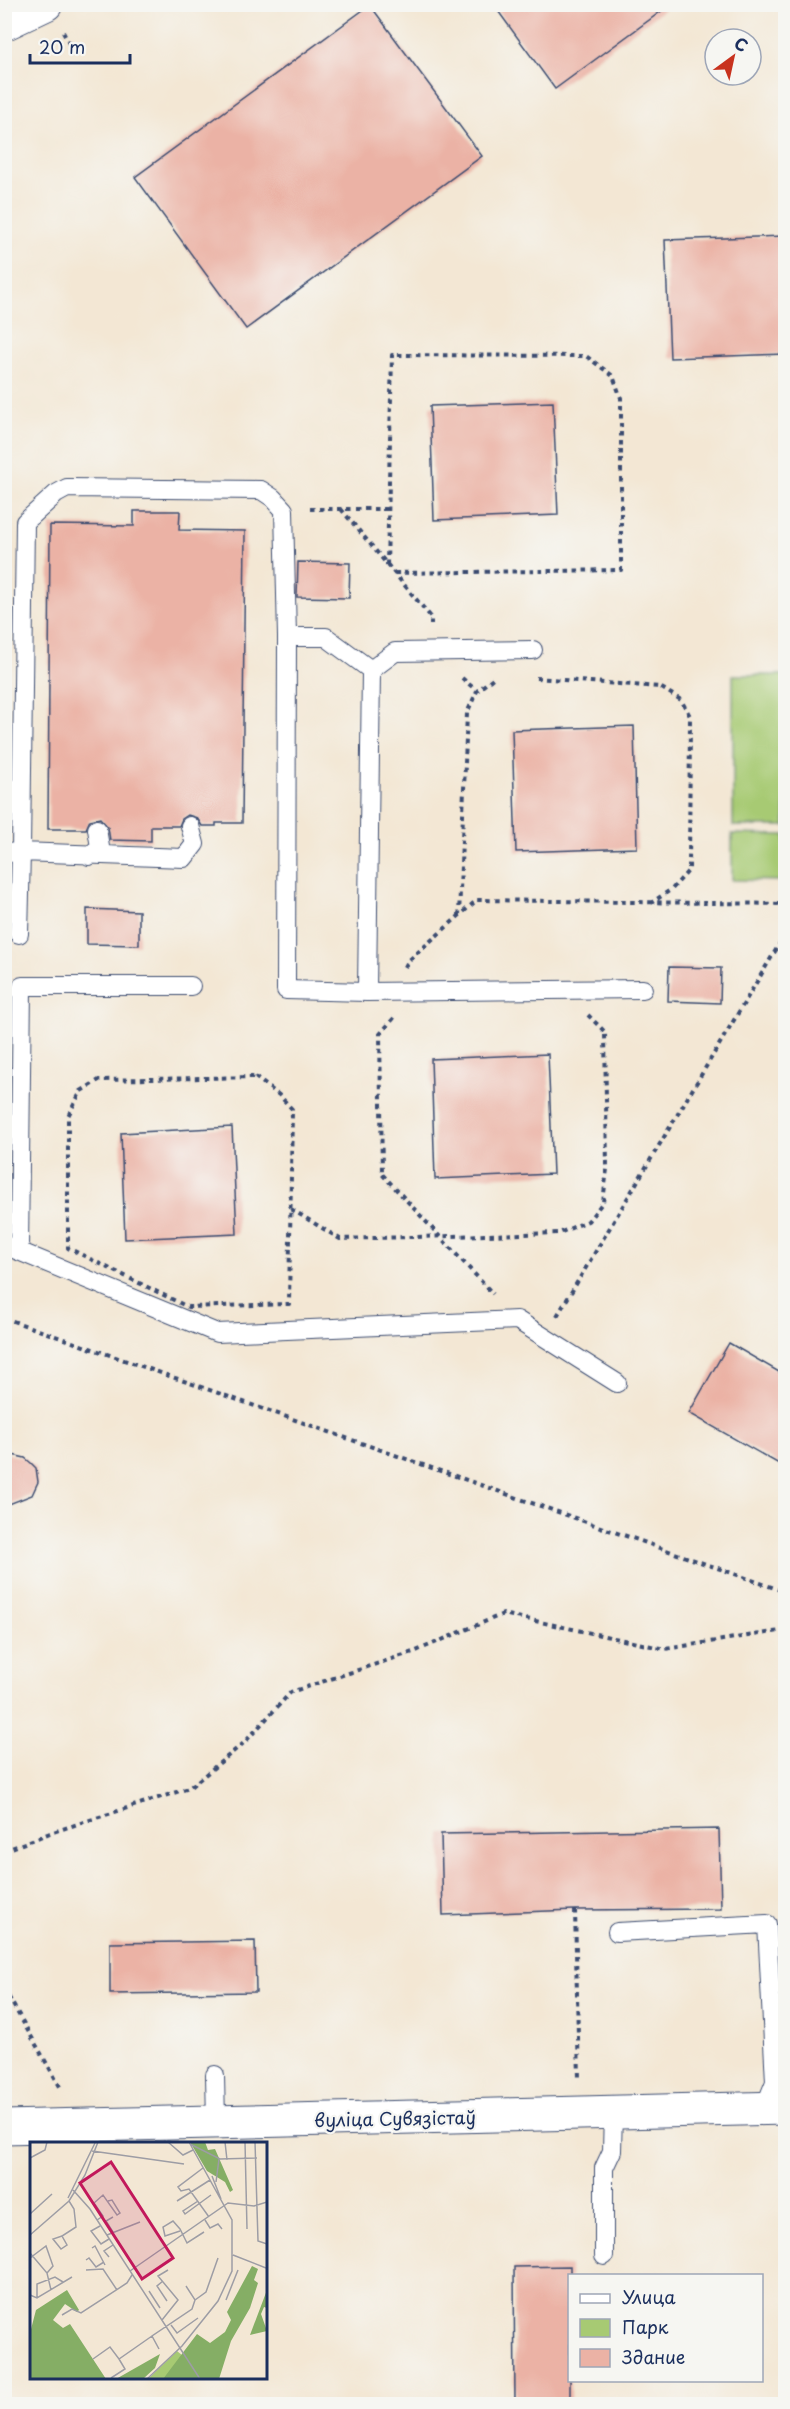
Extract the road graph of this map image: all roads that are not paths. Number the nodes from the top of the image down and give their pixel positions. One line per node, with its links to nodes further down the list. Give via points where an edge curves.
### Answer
1 (46, 4): 2 (street)
2 (4, 24)
3 (287, 637): 5 (lane, via 326,637); 8 (lane, via 282,509 261,490 67,488 56,494 25,522); 13 (lane, via 286,990)
4 (533, 650): 5 (lane, via 395,652)
5 (371, 670): 13 (lane)
6 (190, 826): 9 (lane, via 195,844 184,858)
7 (97, 829): 9 (lane, via 100,847)
8 (13, 853): 9 (lane); 10 (lane)
9 (89, 856)
10 (19, 934)
11 (190, 987): 14 (lane, via 22,986)
12 (643, 989): 13 (lane)
13 (367, 992)
14 (12, 1248): 15 (lane, via 217,1333 517,1320)
15 (617, 1383)
16 (617, 1932): 18 (lane, via 766,1924)
17 (215, 2075): 20 (lane)
18 (775, 2108): 19 (street, вуліца Сувязістаў)
19 (613, 2112): 20 (street, вуліца Сувязістаў); 22 (lane, via 612,2151 604,2169)
20 (216, 2122): 21 (street, вуліца Сувязістаў)
21 (4, 2127)
22 (604, 2256)

